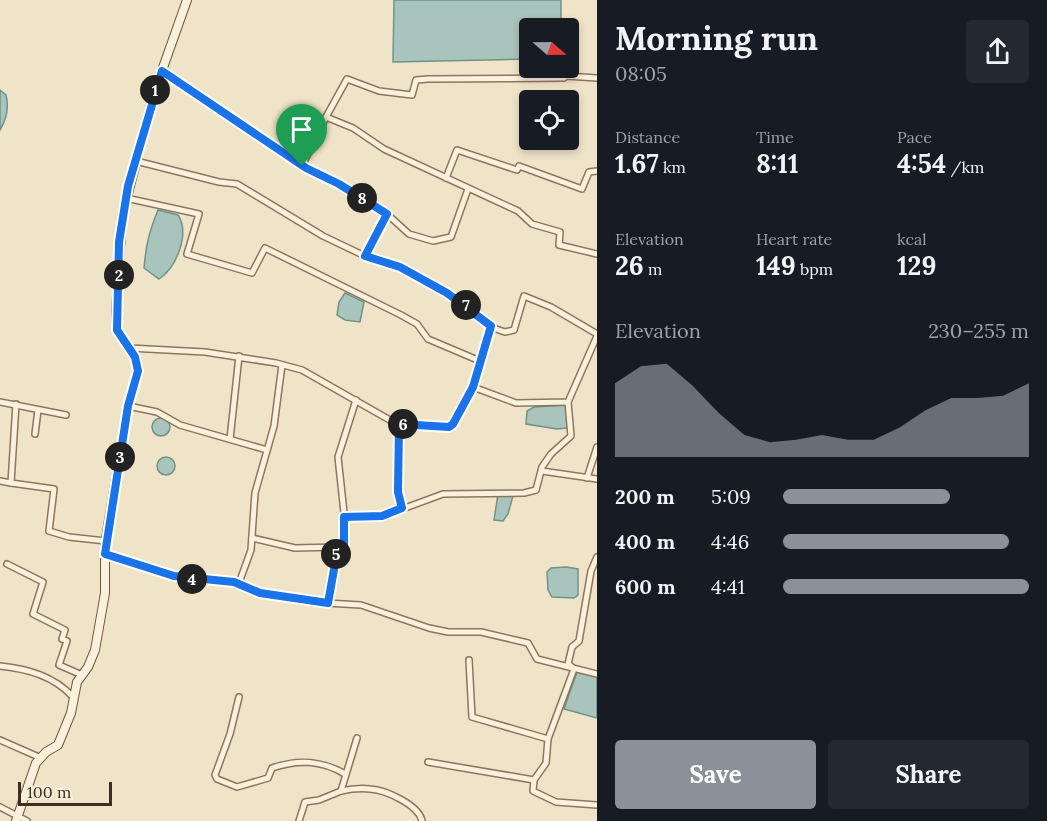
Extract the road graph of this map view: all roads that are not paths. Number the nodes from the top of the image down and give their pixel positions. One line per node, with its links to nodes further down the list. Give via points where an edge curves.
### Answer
1 (187, 0): 2 (street)
2 (162, 71): 5 (street); 6 (street)
3 (597, 78): 4 (street, via 416,80 412,94 379,91 347,78)
4 (326, 117): 6 (street); 8 (street)
5 (136, 161): 10 (street); 13 (street, via 237,184 323,236)
6 (302, 166): 11 (street)
7 (597, 171): 8 (street, via 590,172 582,189 519,166 517,170 457,150)
8 (446, 178): 9 (street)
9 (468, 189): 11 (street, via 451,237 445,240 409,234); 12 (street, via 518,211 532,224 560,232 559,245)
10 (126, 198): 16 (street, via 119,242 116,311 117,330); 18 (street, via 199,214 187,254 252,273 265,248 401,315 417,324 428,339)
11 (387, 214): 13 (street)
12 (597, 254)
13 (365, 256): 14 (street, via 400,267 447,293)
14 (491, 326): 15 (street, via 505,332 514,330 524,296); 18 (street)
15 (597, 335): 23 (street)
16 (127, 348): 17 (street); 25 (street, via 135,357 138,371)
17 (239, 356): 19 (street); 30 (street)
18 (480, 361): 20 (street)
19 (282, 365): 21 (street, via 302,370); 32 (street)
20 (473, 387): 23 (street, via 516,403); 28 (street, via 449,427)
21 (356, 400): 28 (street); 39 (street, via 338,457)
22 (0, 402): 24 (street)
23 (568, 402): 33 (street, via 571,436 551,454)
24 (16, 404): 26 (street); 37 (street)
25 (128, 406): 30 (street, via 157,412 180,425); 41 (street)
26 (38, 410): 27 (street); 29 (street)
27 (66, 415)
28 (399, 424): 38 (street, via 398,492)
29 (35, 434)
30 (230, 439): 32 (street)
31 (597, 447): 34 (street)
32 (267, 450): 40 (street, via 255,493)
33 (542, 471): 34 (street); 38 (street, via 539,487 524,493 443,494)
34 (587, 478): 35 (street)
35 (597, 479)
36 (0, 481): 37 (street)
37 (11, 483): 41 (street, via 54,489 49,531)
38 (402, 508): 39 (street, via 382,516)
39 (344, 517): 42 (street, via 344,546)
40 (252, 538): 42 (street, via 295,548); 48 (street)
41 (106, 541): 43 (street)
42 (338, 547): 49 (street)
43 (105, 554): 48 (street, via 174,576); 54 (street, via 105,593 95,650)
44 (597, 557): 46 (street)
45 (7, 564): 54 (street, via 44,582 33,614 65,630 62,639 67,641 59,665)
46 (590, 579): 47 (street); 52 (street, via 579,641 572,647 568,664)
47 (597, 581)
48 (239, 583): 49 (street, via 260,593)
49 (328, 603): 52 (street, via 361,605 448,632 481,632 528,643 537,659)
50 (470, 660): 58 (street, via 471,716)
51 (0, 666): 55 (street, via 46,676)
52 (576, 669): 53 (street); 58 (street)
53 (597, 674)
54 (82, 675): 55 (street)
55 (73, 697): 60 (street, via 58,745)
56 (239, 697): 62 (street, via 217,779 237,787 268,778 272,768 285,763 321,763)
57 (357, 738): 62 (street)
58 (548, 739): 63 (street, via 546,763)
59 (0, 740): 60 (street)
60 (41, 758): 67 (street)
61 (428, 762): 63 (street)
62 (345, 774): 64 (street)
63 (534, 780): 65 (street, via 533,791 556,802)
64 (341, 790): 69 (street, via 306,802); 70 (street, via 372,789 411,804)
65 (597, 806)
66 (0, 807): 67 (street)
67 (16, 819): 68 (street)
68 (27, 821)
69 (299, 821)
70 (422, 821)

